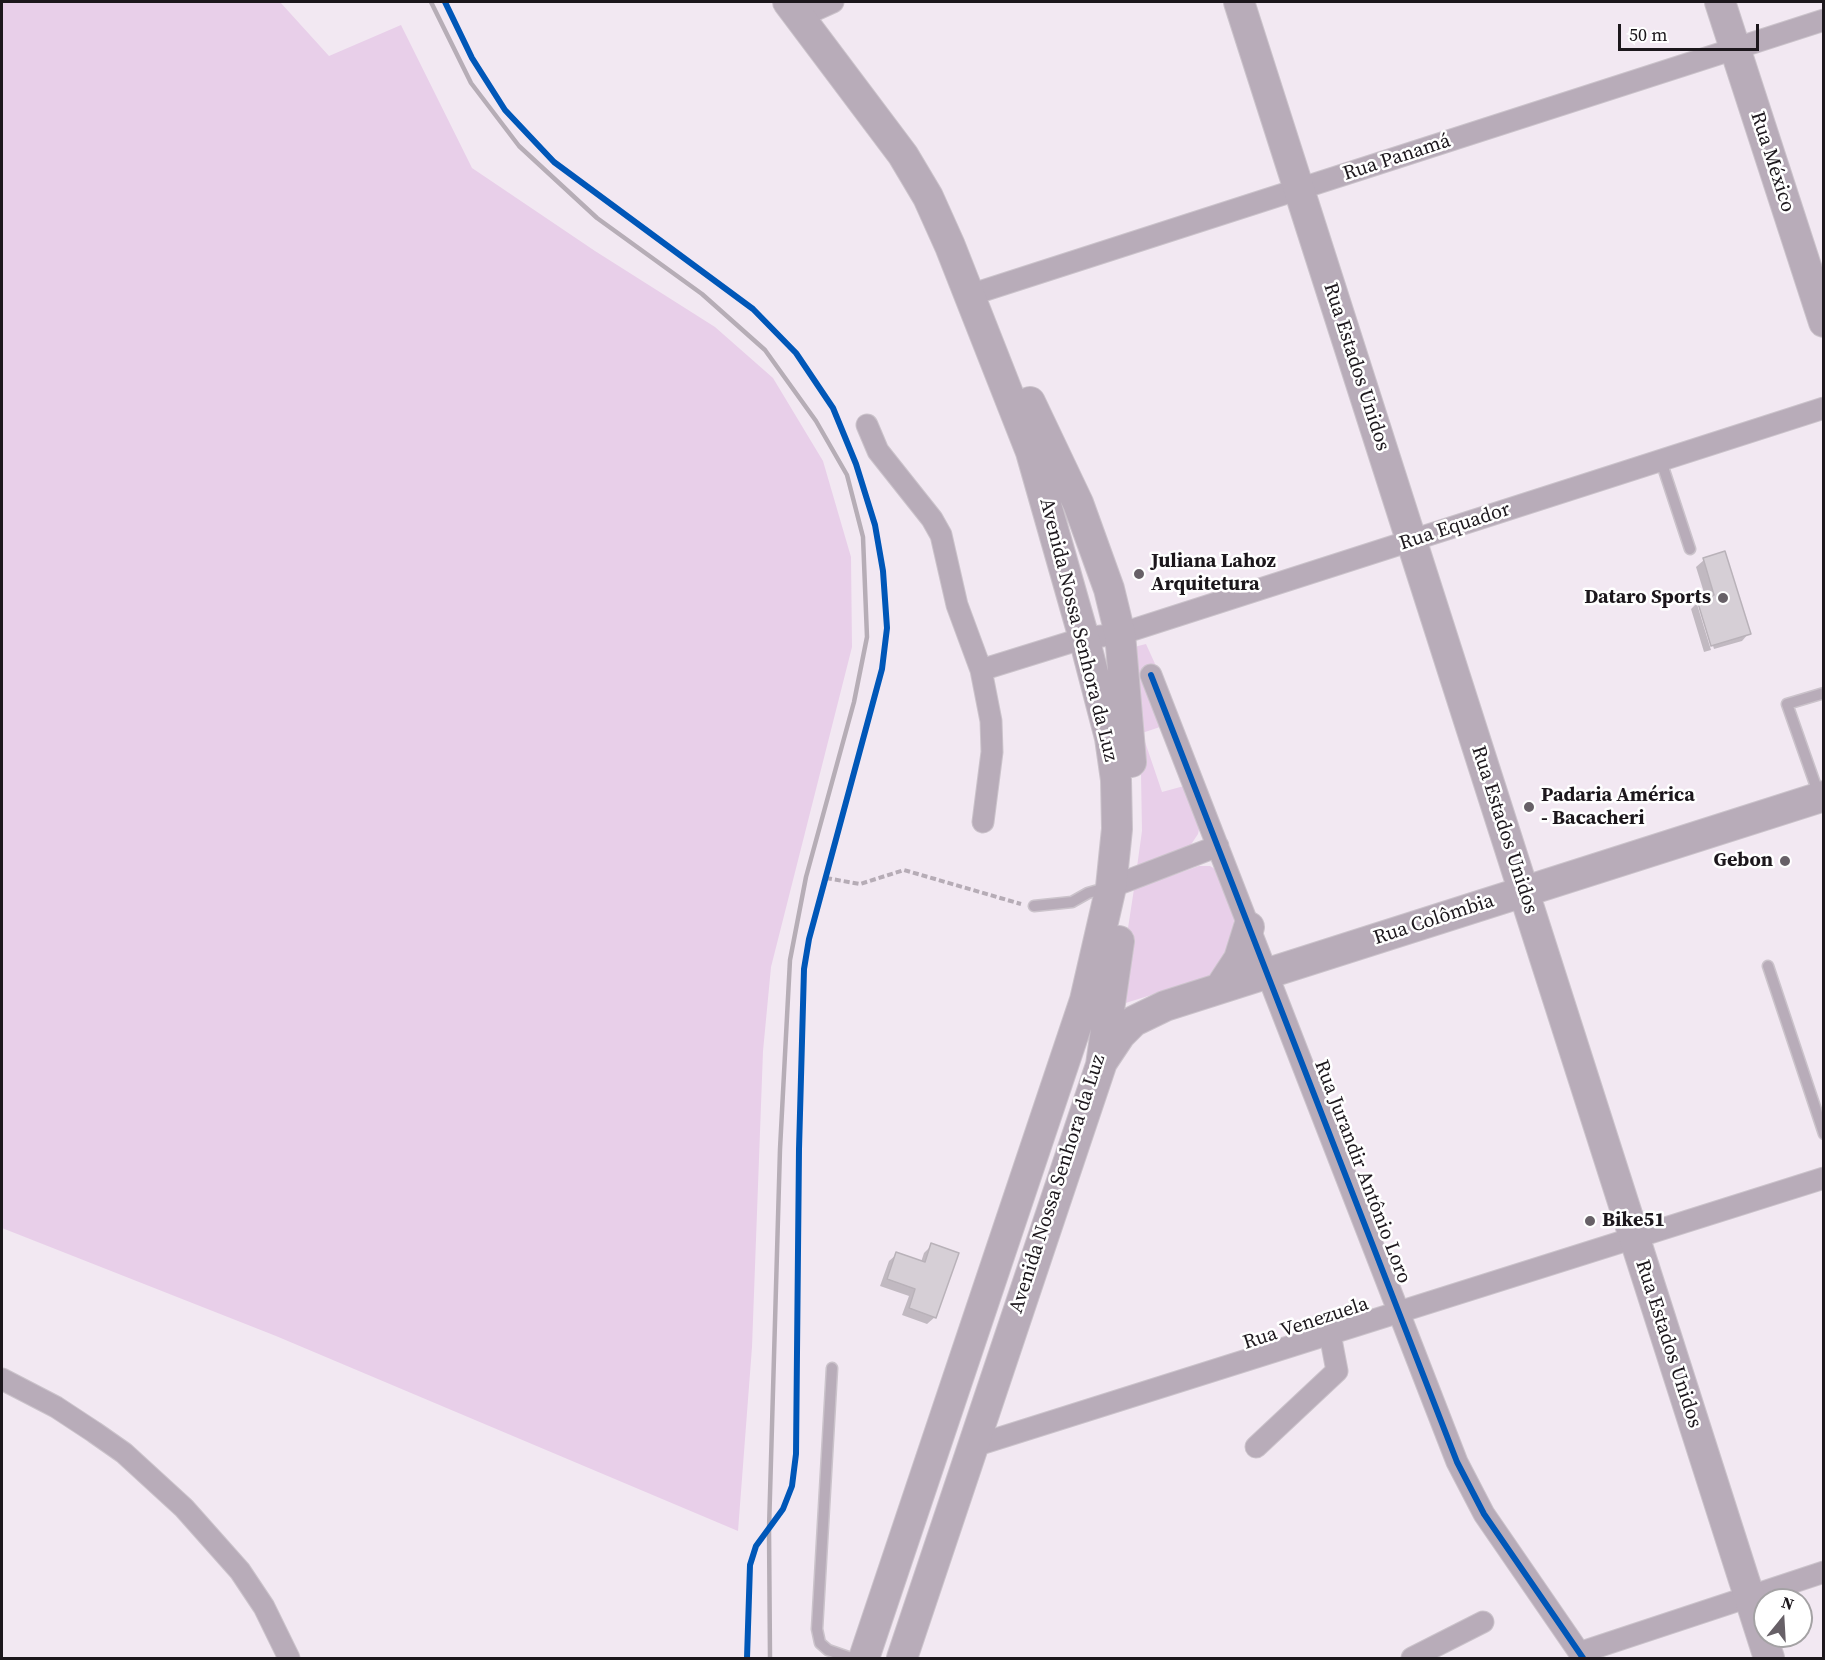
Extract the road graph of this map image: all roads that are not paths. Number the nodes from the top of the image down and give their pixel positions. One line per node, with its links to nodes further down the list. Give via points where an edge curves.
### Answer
1 (833, 2): 4 (street)
2 (1239, 2): 7 (main road, Rua Estados Unidos)
3 (1720, 2): 6 (main road, Rua México)
4 (794, 9): 8 (main road, Avenida Nossa Senhora da Luz, via 914,173)
5 (1824, 20): 6 (street, Rua Panamá)
6 (1735, 49): 7 (street, Rua Panamá); 9 (main road, Rua México)
7 (1299, 189): 8 (street, Rua Panamá); 13 (main road, Rua Estados Unidos)
8 (970, 295): 15 (main road, Avenida Nossa Senhora da Luz, via 1040,422 1078,503 1095,545); 16 (main road, Avenida Nossa Senhora da Luz, via 1025,435)
9 (1824, 322)
10 (1824, 408): 12 (street, Rua Equador)
11 (867, 425): 17 (street, via 878,451 941,535 957,605)
12 (1661, 460): 13 (street, Rua Equador); 14 (lane)
13 (1412, 541): 15 (street, Rua Equador); 24 (main road, Rua Estados Unidos)
14 (1690, 549)
15 (1120, 634): 16 (street, Rua Equador); 23 (main road, Avenida Nossa Senhora da Luz, via 1134,798 1133,849)
16 (1084, 638): 17 (street, Rua Equador); 23 (main road, Avenida Nossa Senhora da Luz, via 1115,770)
17 (981, 670): 21 (street, via 992,732)
18 (1151, 675): 22 (street, Rua Jurandir Antônio Loro)
19 (1824, 693): 20 (lane, via 1788,704)
20 (1822, 797): 24 (main road, Rua Colômbia)
21 (983, 822)
22 (1218, 846): 23 (street); 26 (street, Rua Jurandir Antônio Loro)
23 (1120, 884): 25 (lane, via 1072,902); 30 (main road, Avenida Nossa Senhora da Luz); 46 (main road, Avenida Nossa Senhora da Luz, via 1085,1000)
24 (1524, 892): 28 (main road, Rua Colômbia); 33 (main road, Rua Estados Unidos)
25 (1034, 906)
26 (1249, 927): 28 (street, Rua Jurandir Antônio Loro); 29 (main road, via 1239,959)
27 (1768, 966): 31 (lane)
28 (1267, 973): 29 (main road, Rua Colômbia); 34 (street, Rua Jurandir Antônio Loro)
29 (1220, 988): 30 (main road, Rua Colômbia, via 1134,1021)
30 (1101, 1065): 39 (main road, Avenida Nossa Senhora da Luz)
31 (1824, 1134)
32 (1824, 1178): 33 (street, Rua Venezuela)
33 (1634, 1238): 34 (street, Rua Venezuela); 41 (main road, Rua Estados Unidos)
34 (1399, 1312): 35 (street, Rua Venezuela); 43 (street, Rua Jurandir Antônio Loro, via 1469,1488)
35 (1330, 1334): 38 (street, via 1337,1371); 39 (street, Rua Venezuela)
36 (832, 1368): 45 (lane, via 817,1629 820,1643)
37 (2, 1379): 44 (street, via 56,1407 124,1453 184,1508 240,1571 264,1607)
38 (1256, 1447)
39 (971, 1448): 47 (main road, Avenida Nossa Senhora da Luz)
40 (1824, 1572): 41 (street)
41 (1749, 1597): 43 (street); 49 (main road, Rua Estados Unidos)
42 (1483, 1622): 48 (street)
43 (1581, 1656)
44 (289, 1659)
45 (851, 1659)
46 (864, 1659)
47 (902, 1659)
48 (1412, 1659)
49 (1769, 1659)

